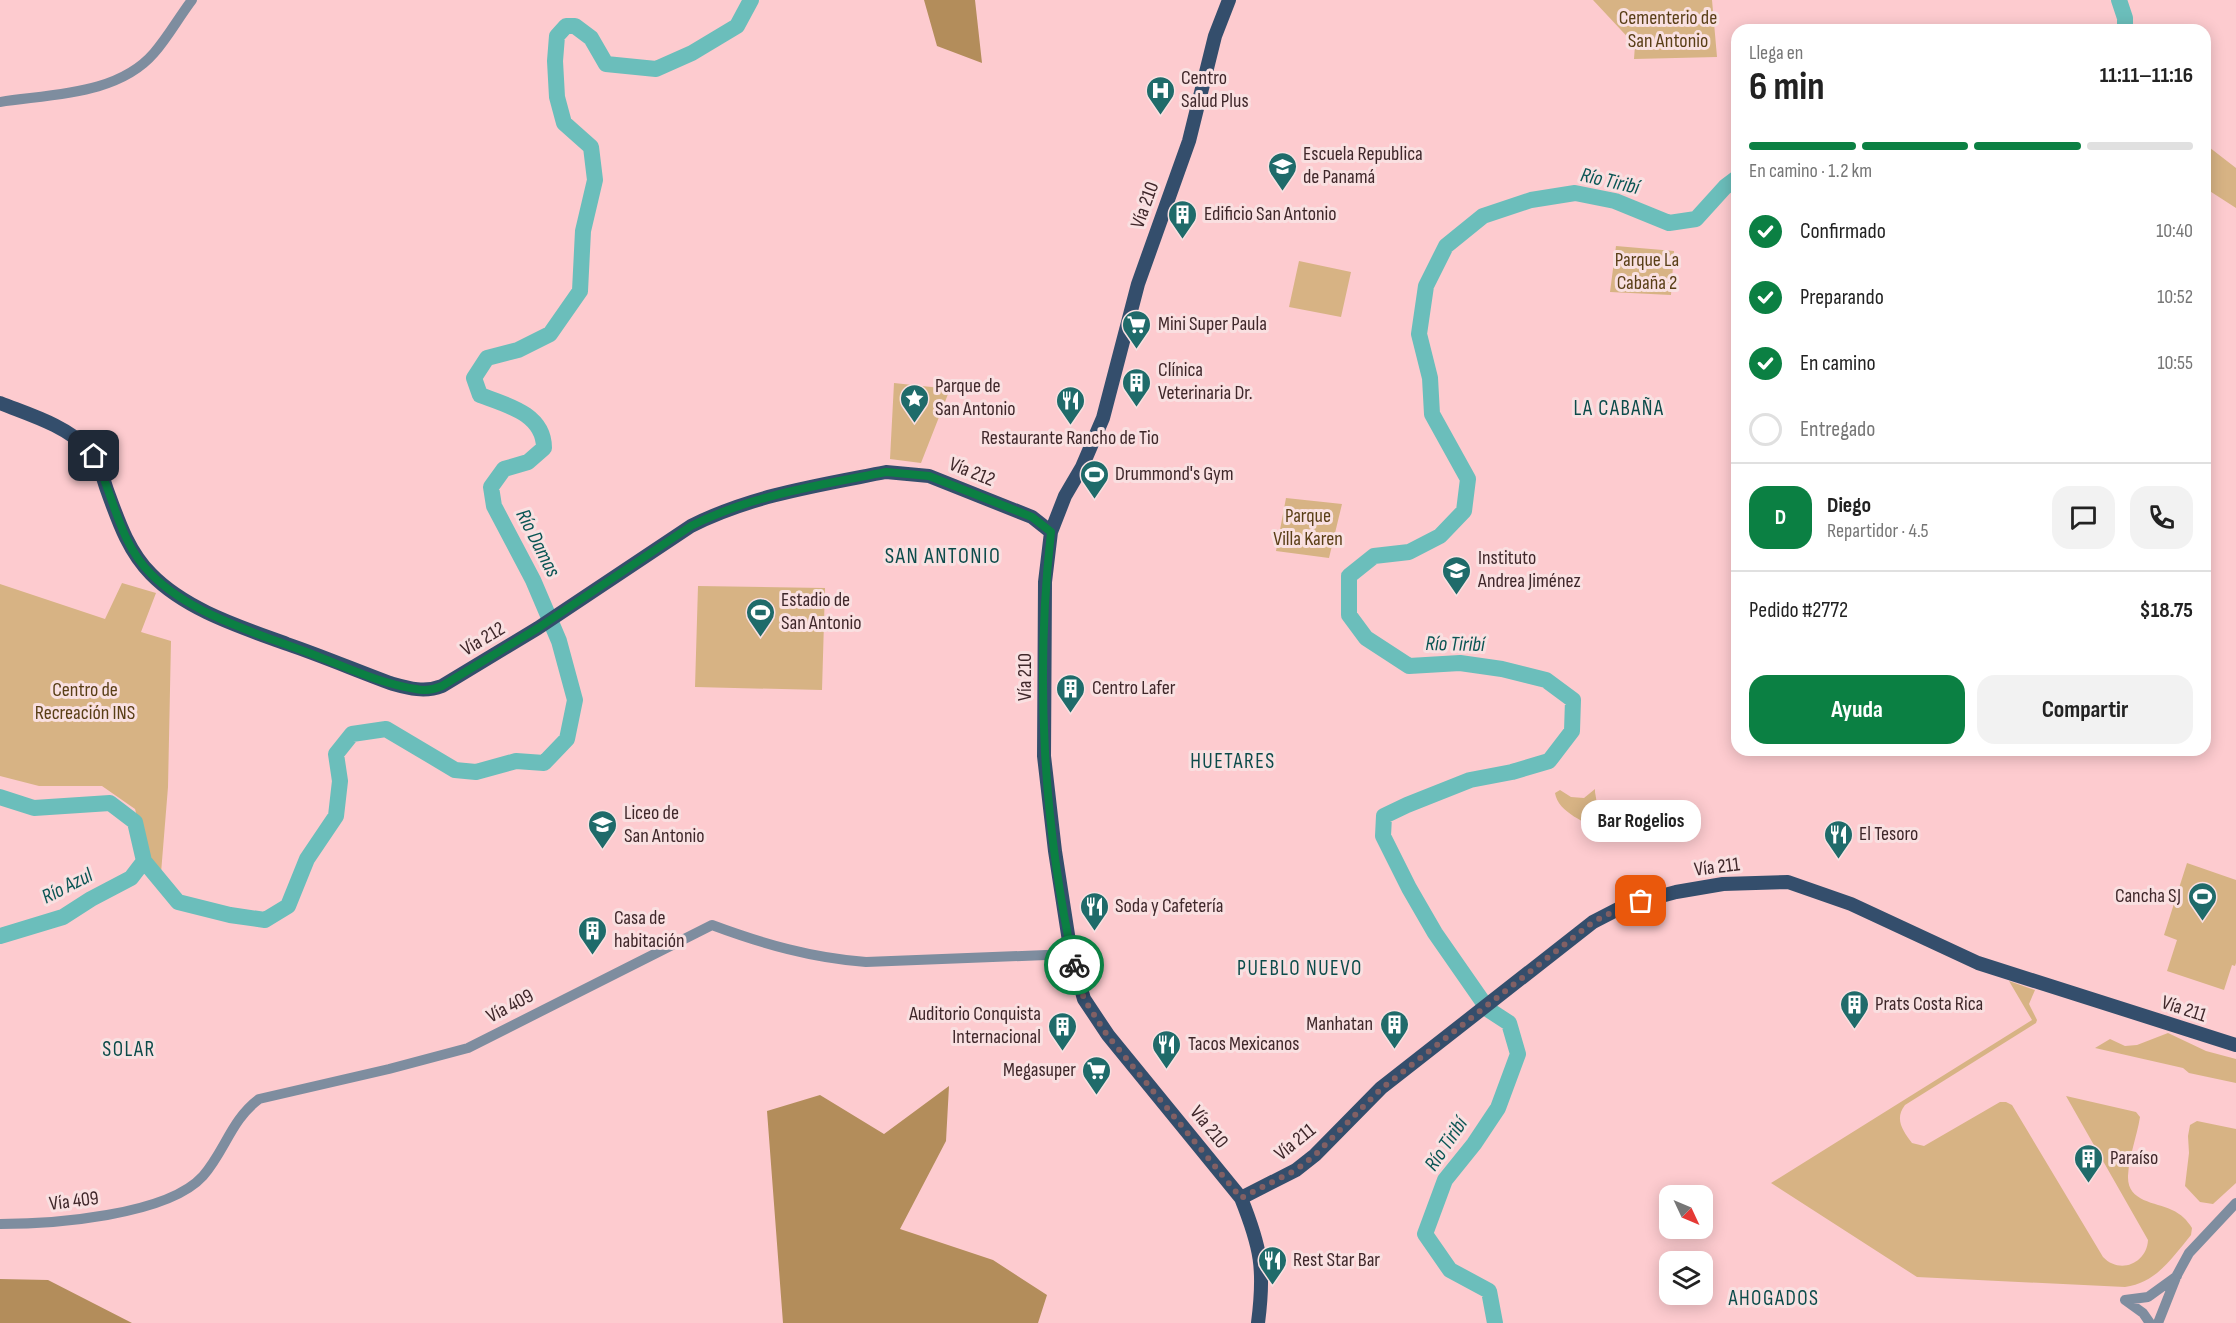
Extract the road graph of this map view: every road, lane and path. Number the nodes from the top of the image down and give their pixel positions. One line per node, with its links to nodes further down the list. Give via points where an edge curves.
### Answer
1 (192, 0): 3 (street, via 154,53 126,75 88,89)
2 (1229, 0): 5 (main road, Vía 210, via 1215,36 1189,141 1138,284 1103,418)
3 (0, 102)
4 (0, 403): 5 (main road, Vía 212, via 44,420 88,448 126,539 151,574 191,602 242,627 390,682 426,690 442,686 538,628 691,526 753,501 886,472 929,476 1032,517)
5 (1051, 532): 6 (main road, Vía 210, via 1045,582 1044,756)
6 (1071, 954): 8 (main road, Vía 210, via 1084,999 1102,1028); 10 (street, Vía 409, via 855,962 791,951 712,925 468,1048 260,1099 238,1119 202,1178 183,1192 115,1214 52,1223)
7 (2236, 1045): 8 (main road, Vía 211, via 1978,963 1851,904 1788,882 1723,884 1624,906 1593,922 1381,1089 1296,1170)
8 (1241, 1198): 12 (main road, Vía 210, via 1260,1252 1262,1293)
9 (2236, 1203): 11 (street, via 2189,1253)
10 (0, 1224)
11 (2177, 1275): 13 (street, via 2148,1297 2125,1300); 14 (street)
12 (1258, 1323)
13 (2150, 1323)
14 (2158, 1323)

